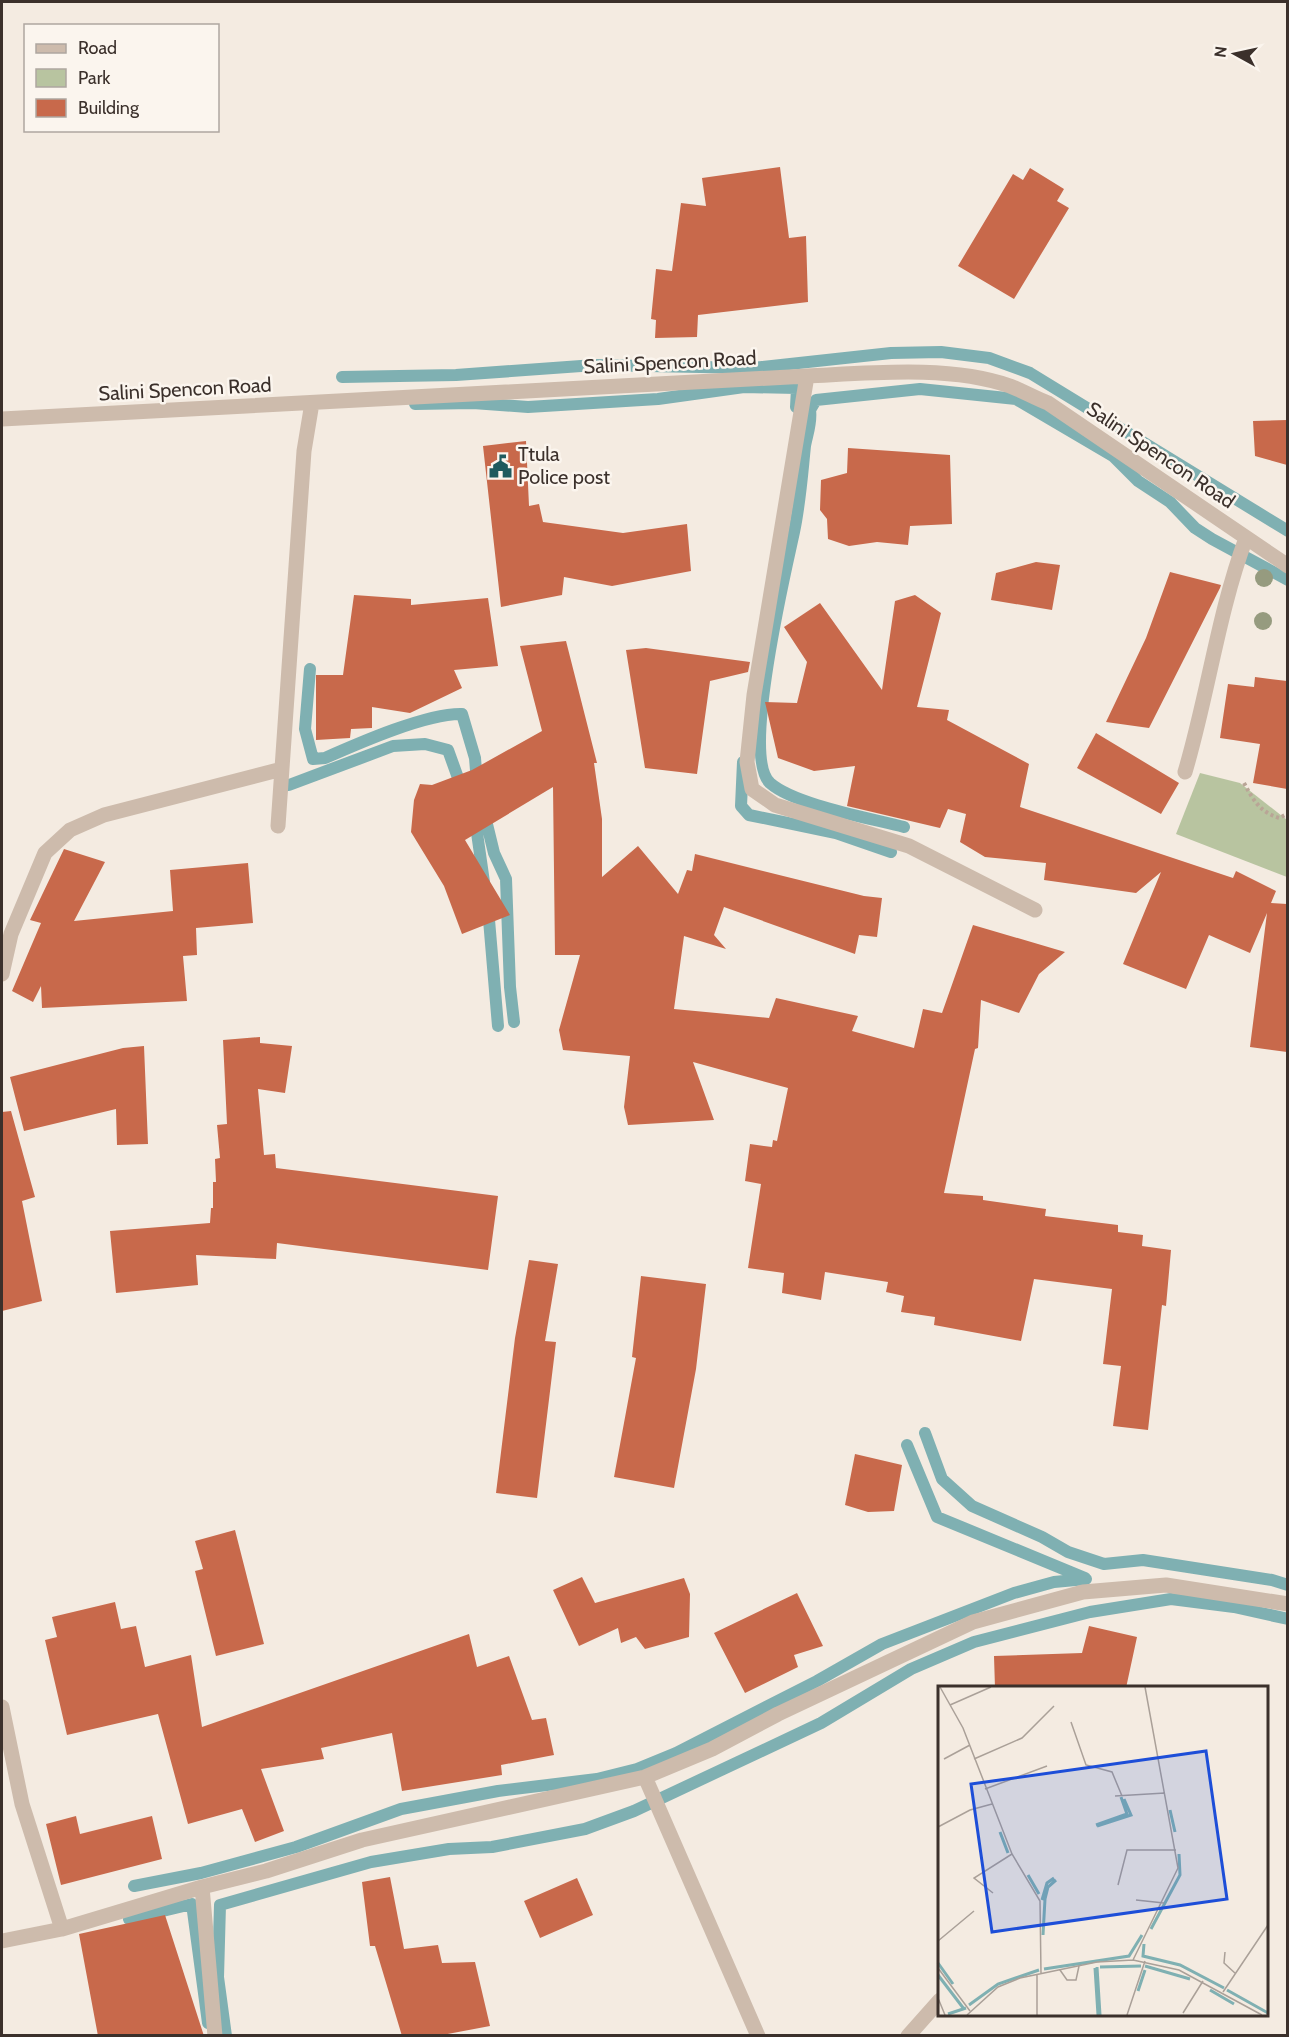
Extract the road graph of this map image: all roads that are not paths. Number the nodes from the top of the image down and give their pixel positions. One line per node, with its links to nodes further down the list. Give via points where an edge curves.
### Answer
1 (807, 376): 2 (street, Salini Spencon Road); 4 (street, Salini Spencon Road, via 963,376 1009,386 1048,403); 9 (street, via 753,695 747,762 752,789 776,805 909,846)
2 (312, 404): 3 (street, Salini Spencon Road); 6 (street, via 304,451)
3 (2, 419)
4 (1246, 538): 5 (street, Salini Spencon Road); 7 (street, via 1233,575)
5 (1287, 566)
6 (282, 769): 8 (street); 10 (street, via 104,815 70,830 45,854 11,934)
7 (1185, 772)
8 (278, 826)
9 (1035, 910)
10 (2, 974)
11 (1287, 1604): 13 (street, via 1166,1585 1083,1592 972,1622)
12 (2, 1707): 15 (street, via 22,1804)
13 (645, 1778): 14 (street, via 362,1840); 19 (street)
14 (202, 1887): 15 (street); 18 (street)
15 (62, 1929): 16 (street)
16 (2, 1941)
17 (938, 2001): 20 (street)
18 (215, 2036)
19 (758, 2036)
20 (908, 2036)

